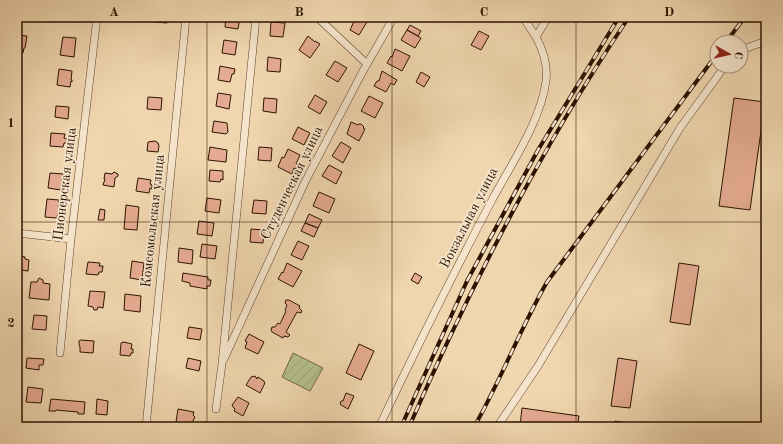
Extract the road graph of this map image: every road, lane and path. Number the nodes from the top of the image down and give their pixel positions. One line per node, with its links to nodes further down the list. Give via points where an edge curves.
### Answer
1 (97, 17): 14 (street, Пионерская улица)
2 (186, 17): 18 (street, Комсомольская улица)
3 (256, 17): 16 (street)
4 (317, 17): 11 (street)
5 (394, 17): 11 (street, Студенческая улица)
6 (523, 17): 8 (street, Вокзальная улица)
7 (548, 17): 8 (street)
8 (536, 37): 19 (street, Вокзальная улица, via 545,61 546,80 541,105)
9 (766, 41): 10 (street)
10 (749, 47)
11 (368, 64): 16 (street, Студенческая улица, via 305,182)
12 (719, 74): 20 (street, via 680,128 538,366)
13 (17, 233): 14 (street)
14 (71, 238): 15 (street, Пионерская улица)
15 (60, 353)
16 (222, 364): 17 (street)
17 (216, 409)
18 (146, 427)
19 (379, 427)
20 (497, 427)

